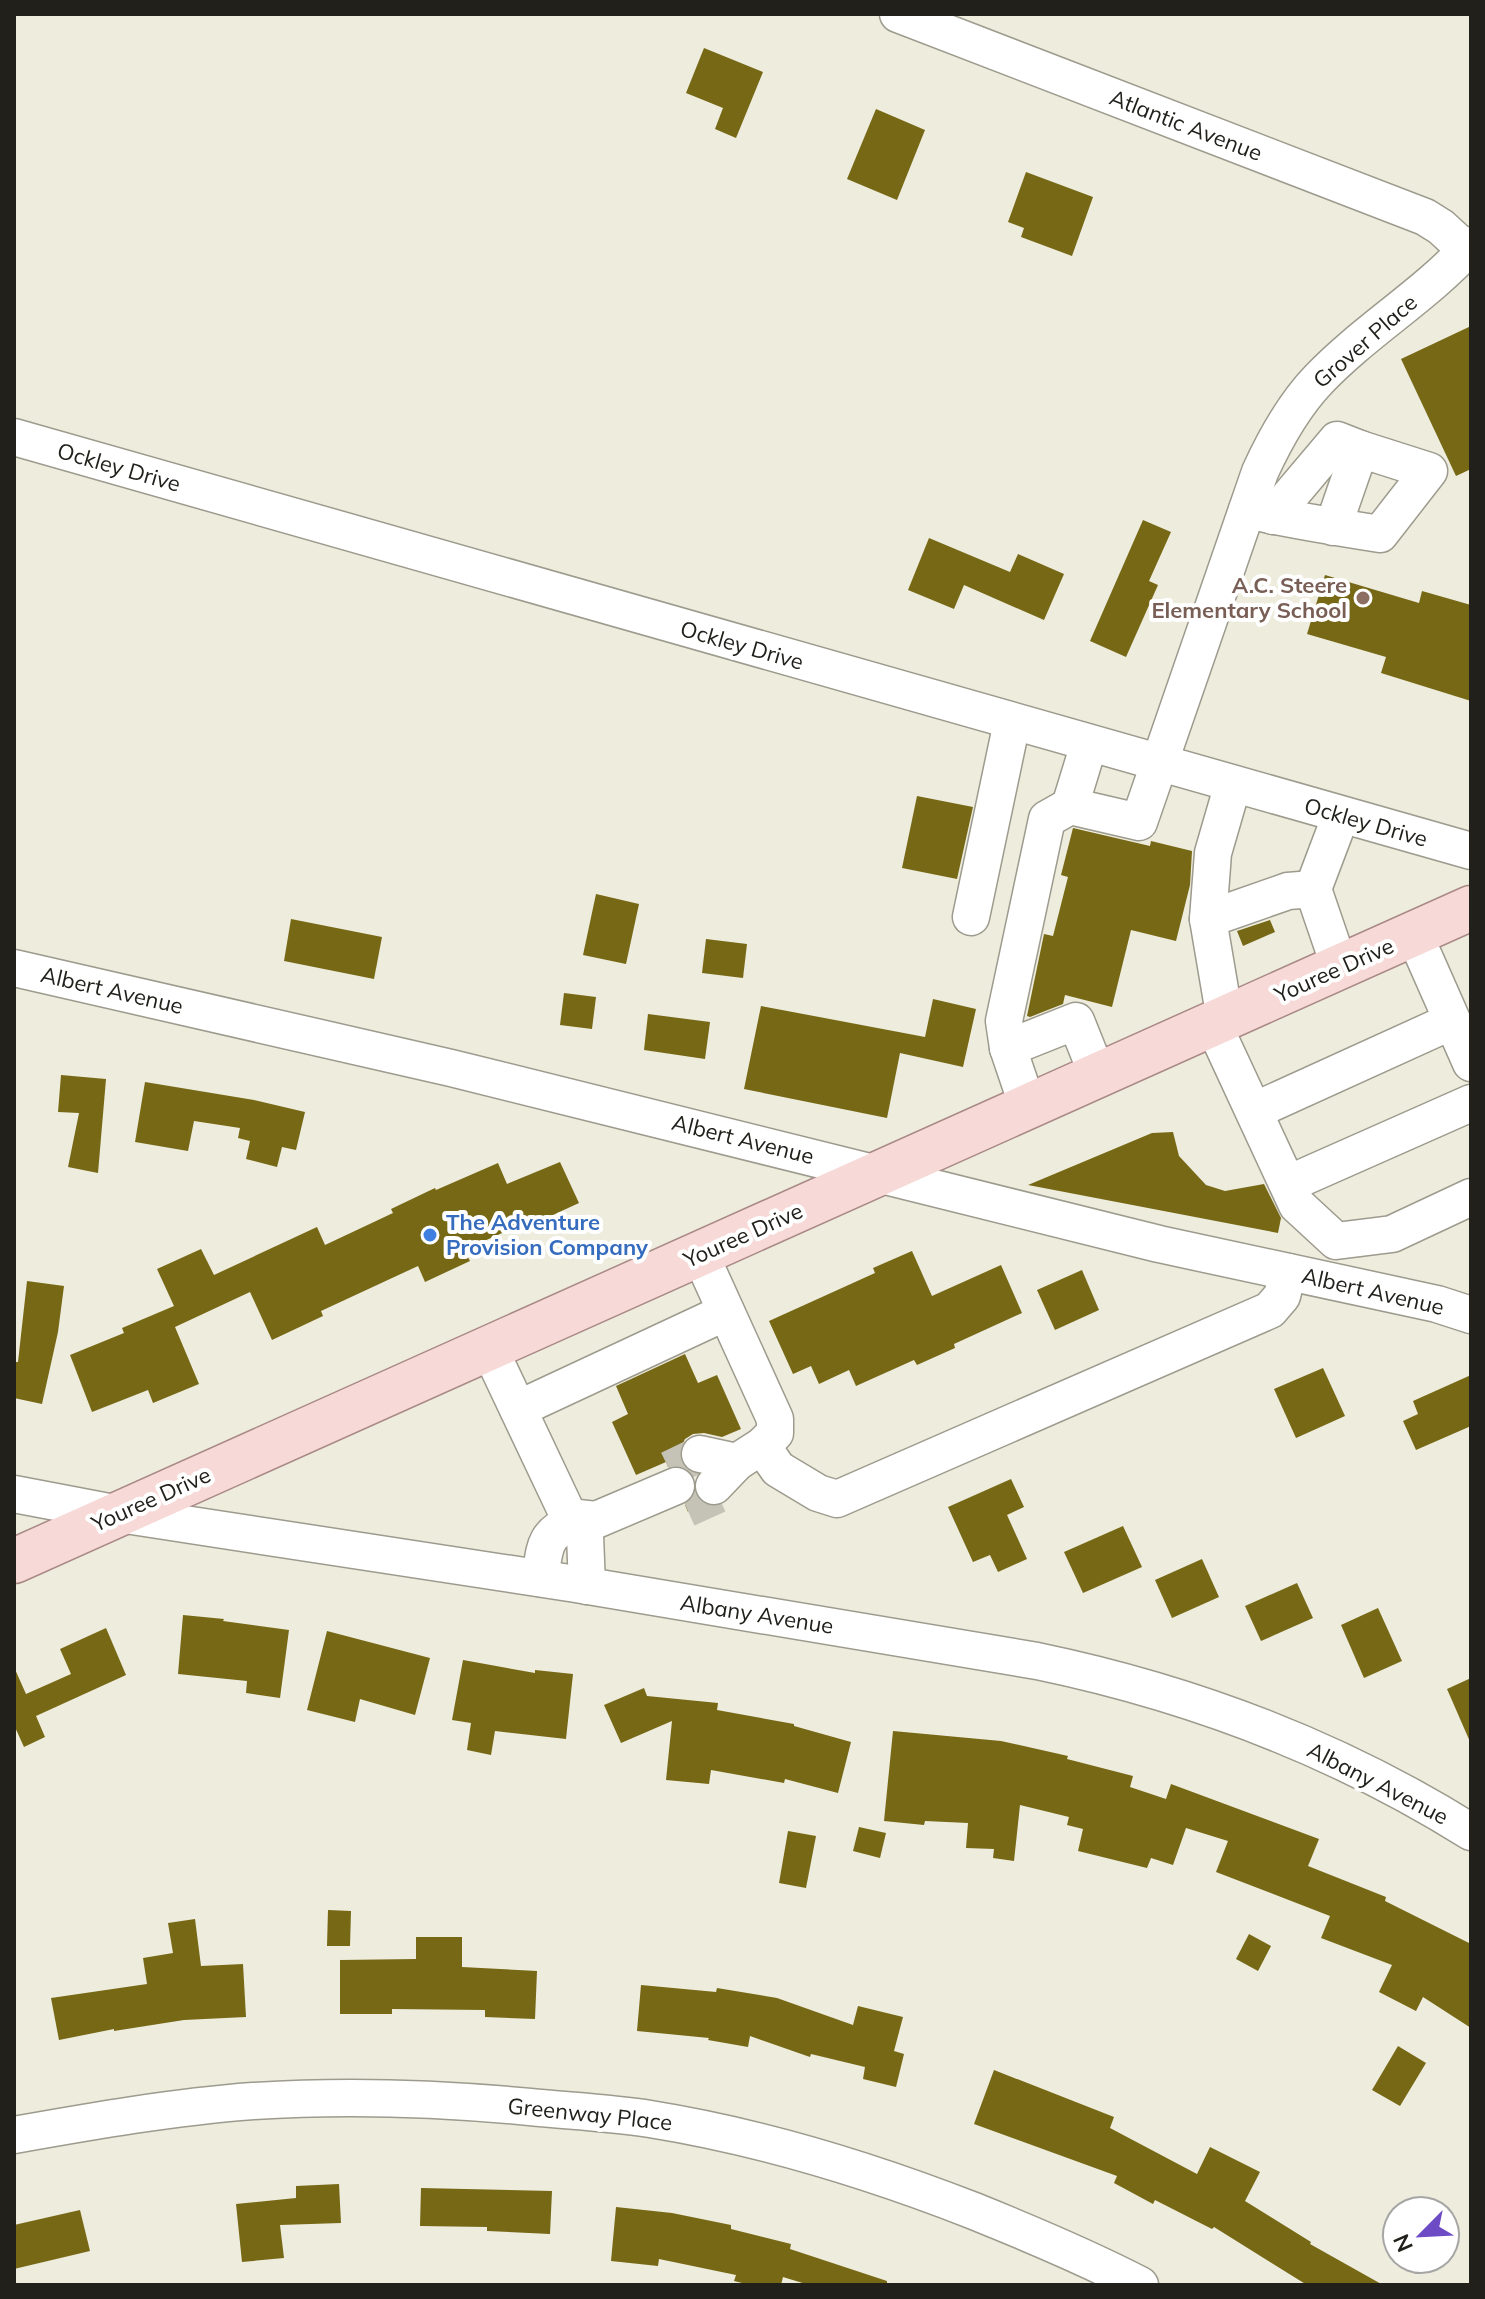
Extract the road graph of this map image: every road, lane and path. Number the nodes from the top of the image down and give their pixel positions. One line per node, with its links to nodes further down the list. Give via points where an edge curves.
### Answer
1 (898, 14): 2 (street, Atlantic Avenue, via 1425,217)
2 (1469, 247): 5 (street, Grover Place, via 1301,400 1272,445)
3 (14, 437): 7 (street, Ockley Drive)
4 (1360, 449): 5 (street, via 1337,440); 6 (street); 6 (street, via 1429,471 1380,534)
5 (1260, 513): 6 (street); 9 (street, Grover Place)
6 (1333, 527)
7 (1012, 722): 8 (street, Ockley Drive); 16 (street)
8 (1089, 744): 9 (street, Ockley Drive); 11 (street)
9 (1159, 764): 10 (street, Ockley Drive); 11 (street, Grover Place, via 1139,822)
10 (1233, 784): 12 (street, Ockley Drive); 17 (street, via 1213,853)
11 (1070, 806): 23 (street, via 1047,819 1004,1021)
12 (1341, 815): 13 (street, Ockley Drive); 14 (street)
13 (1471, 851)
14 (1313, 889): 17 (street, via 1288,891); 20 (street)
15 (1471, 908): 18 (main road, Youree Drive)
16 (971, 917)
17 (1208, 919): 21 (street)
18 (1414, 934): 20 (main road, Youree Drive); 22 (street)
19 (14, 968): 29 (street, Albert Avenue, via 467,1071)
20 (1340, 968): 21 (main road, Youree Drive)
21 (1219, 1021): 25 (main road, Youree Drive); 28 (street)
22 (1452, 1021): 24 (street); 28 (street)
23 (1008, 1048): 25 (street, via 1076,1021); 27 (street)
24 (1471, 1063)
25 (1098, 1076): 27 (main road, Youree Drive)
26 (1471, 1103): 30 (street)
27 (1028, 1107): 29 (main road, Youree Drive)
28 (1254, 1111): 30 (street)
29 (881, 1173): 32 (main road, Youree Drive); 33 (street, Albert Avenue)
30 (1288, 1184): 31 (street, via 1297,1205 1336,1241 1392,1234)
31 (1471, 1197)
32 (700, 1254): 34 (street); 36 (main road, Youree Drive)
33 (1288, 1272): 35 (street, Albert Avenue); 38 (street, via 1282,1296 1270,1310 837,1499 778,1469)
34 (726, 1312): 37 (street); 38 (street, via 775,1419 775,1433)
35 (1471, 1315)
36 (489, 1348): 37 (street); 40 (main road, Youree Drive)
37 (518, 1409): 41 (street)
38 (702, 1479): 41 (street, via 596,1520)
39 (14, 1494): 40 (street, Albany Avenue)
40 (119, 1514): 42 (main road, Youree Drive); 43 (street, Albany Avenue)
41 (570, 1520): 43 (street, via 549,1538); 44 (street, via 587,1541)
42 (14, 1561)
43 (540, 1578): 44 (street, Albany Avenue)
44 (587, 1586): 45 (street, Albany Avenue, via 1089,1671 1191,1700 1333,1756)
45 (1471, 1832)
46 (14, 2135): 47 (street, Greenway Place, via 195,2106 312,2099 435,2100 647,2118 851,2166 1053,2243)
47 (1140, 2285)

